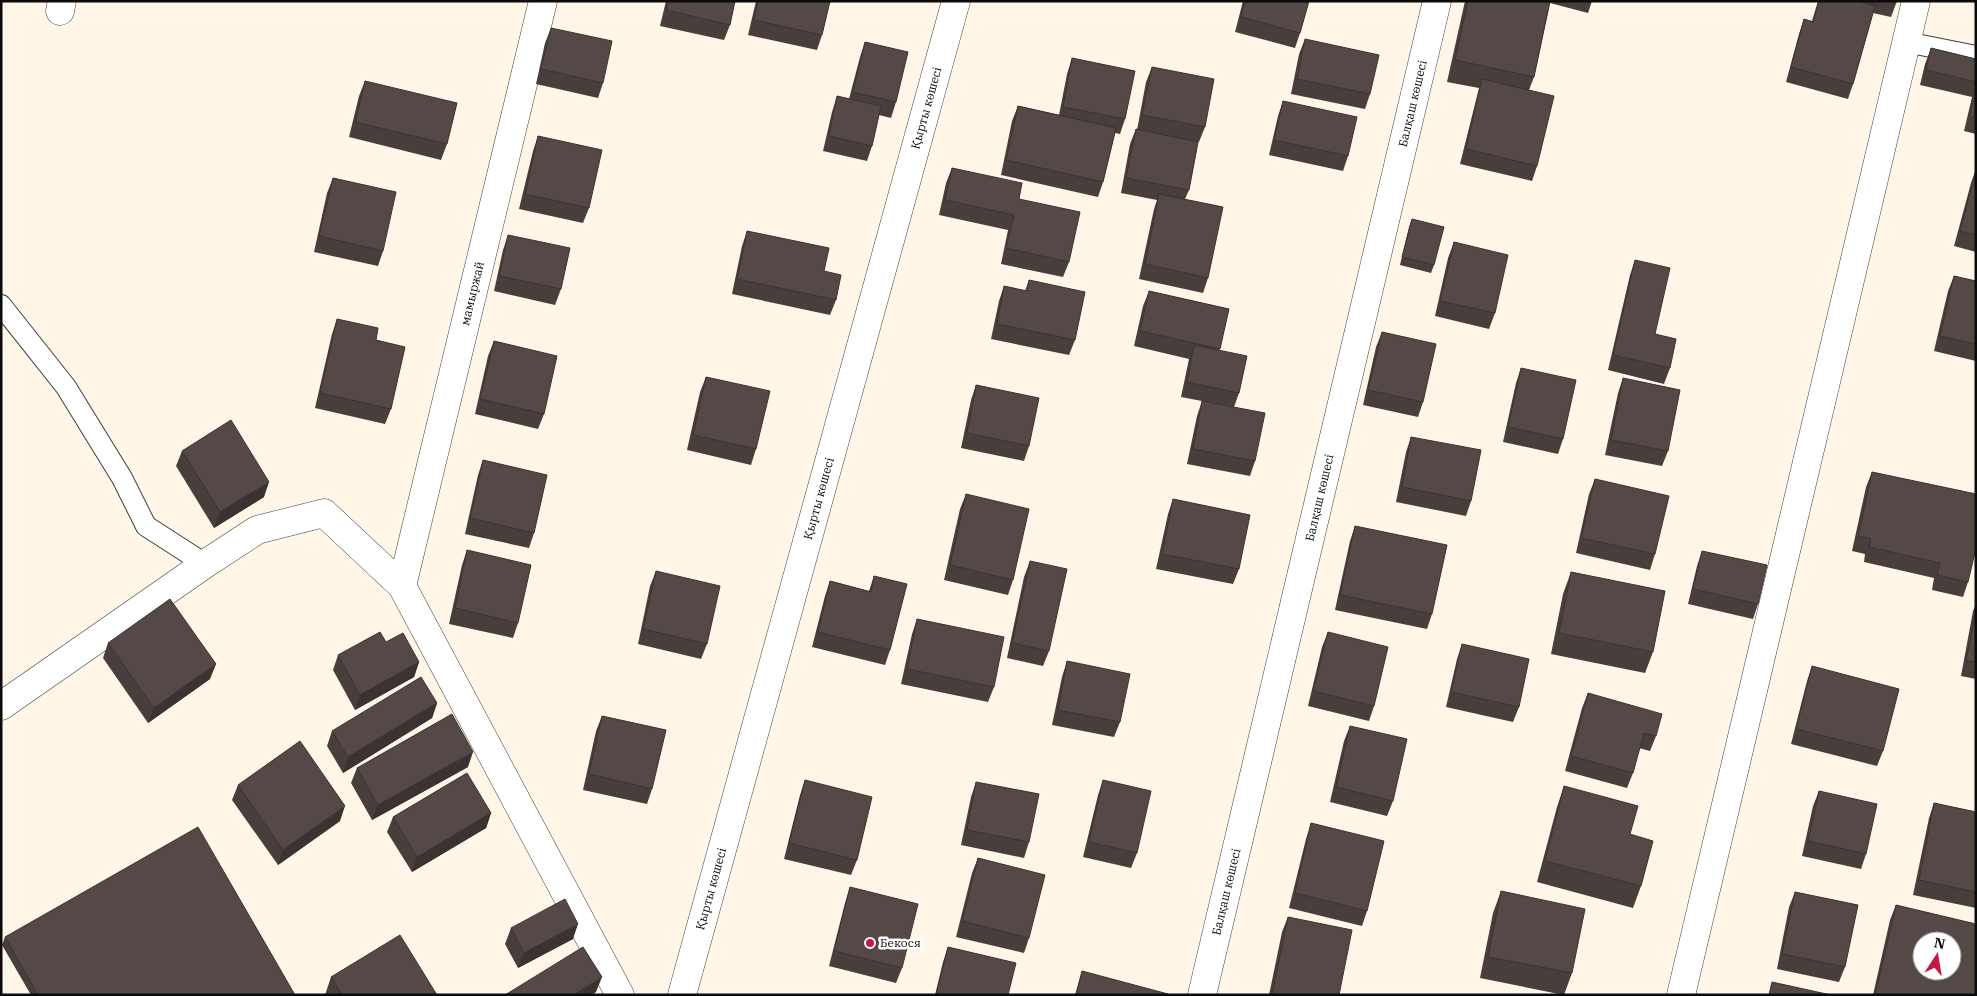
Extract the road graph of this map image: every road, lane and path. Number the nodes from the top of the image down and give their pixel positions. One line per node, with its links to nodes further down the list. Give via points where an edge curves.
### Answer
1 (544, 1): 9 (street, мамыржай)
2 (956, 1): 12 (street, Қырты көшесі)
3 (1437, 1): 13 (street, Балқаш көшесі)
4 (1916, 1): 5 (street)
5 (1906, 42): 6 (lane); 14 (street)
6 (1976, 56)
7 (1, 305): 8 (lane, via 66,387 122,478 146,526)
8 (205, 564): 9 (street, via 257,530 324,513); 10 (street)
9 (402, 586): 11 (street)
10 (1, 706)
11 (620, 995)
12 (682, 995)
13 (1202, 995)
14 (1680, 995)

